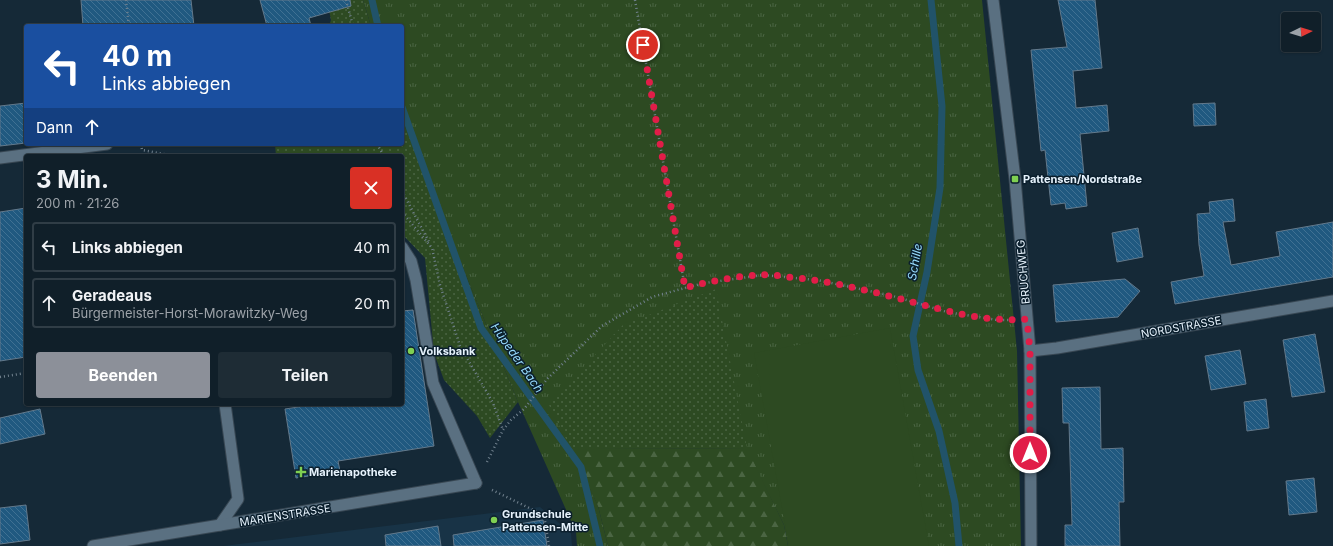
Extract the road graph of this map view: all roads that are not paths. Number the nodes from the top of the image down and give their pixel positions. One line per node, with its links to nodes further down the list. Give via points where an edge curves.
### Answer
1 (993, 0): 8 (street, BRUCHWEG, via 1015,179)
2 (92, 146): 3 (street)
3 (31, 154)
4 (24, 155): 5 (street)
5 (0, 158)
6 (404, 250): 10 (street, MARIENSTRASSE, via 411,261 416,280 433,383 476,483)
7 (1333, 301): 8 (street, NORDSTRASSE)
8 (1030, 351): 12 (street, BRUCHWEG)
9 (226, 406): 10 (street, via 238,499)
10 (220, 525): 11 (street, MARIENSTRASSE)
11 (92, 546)
12 (1031, 546)

